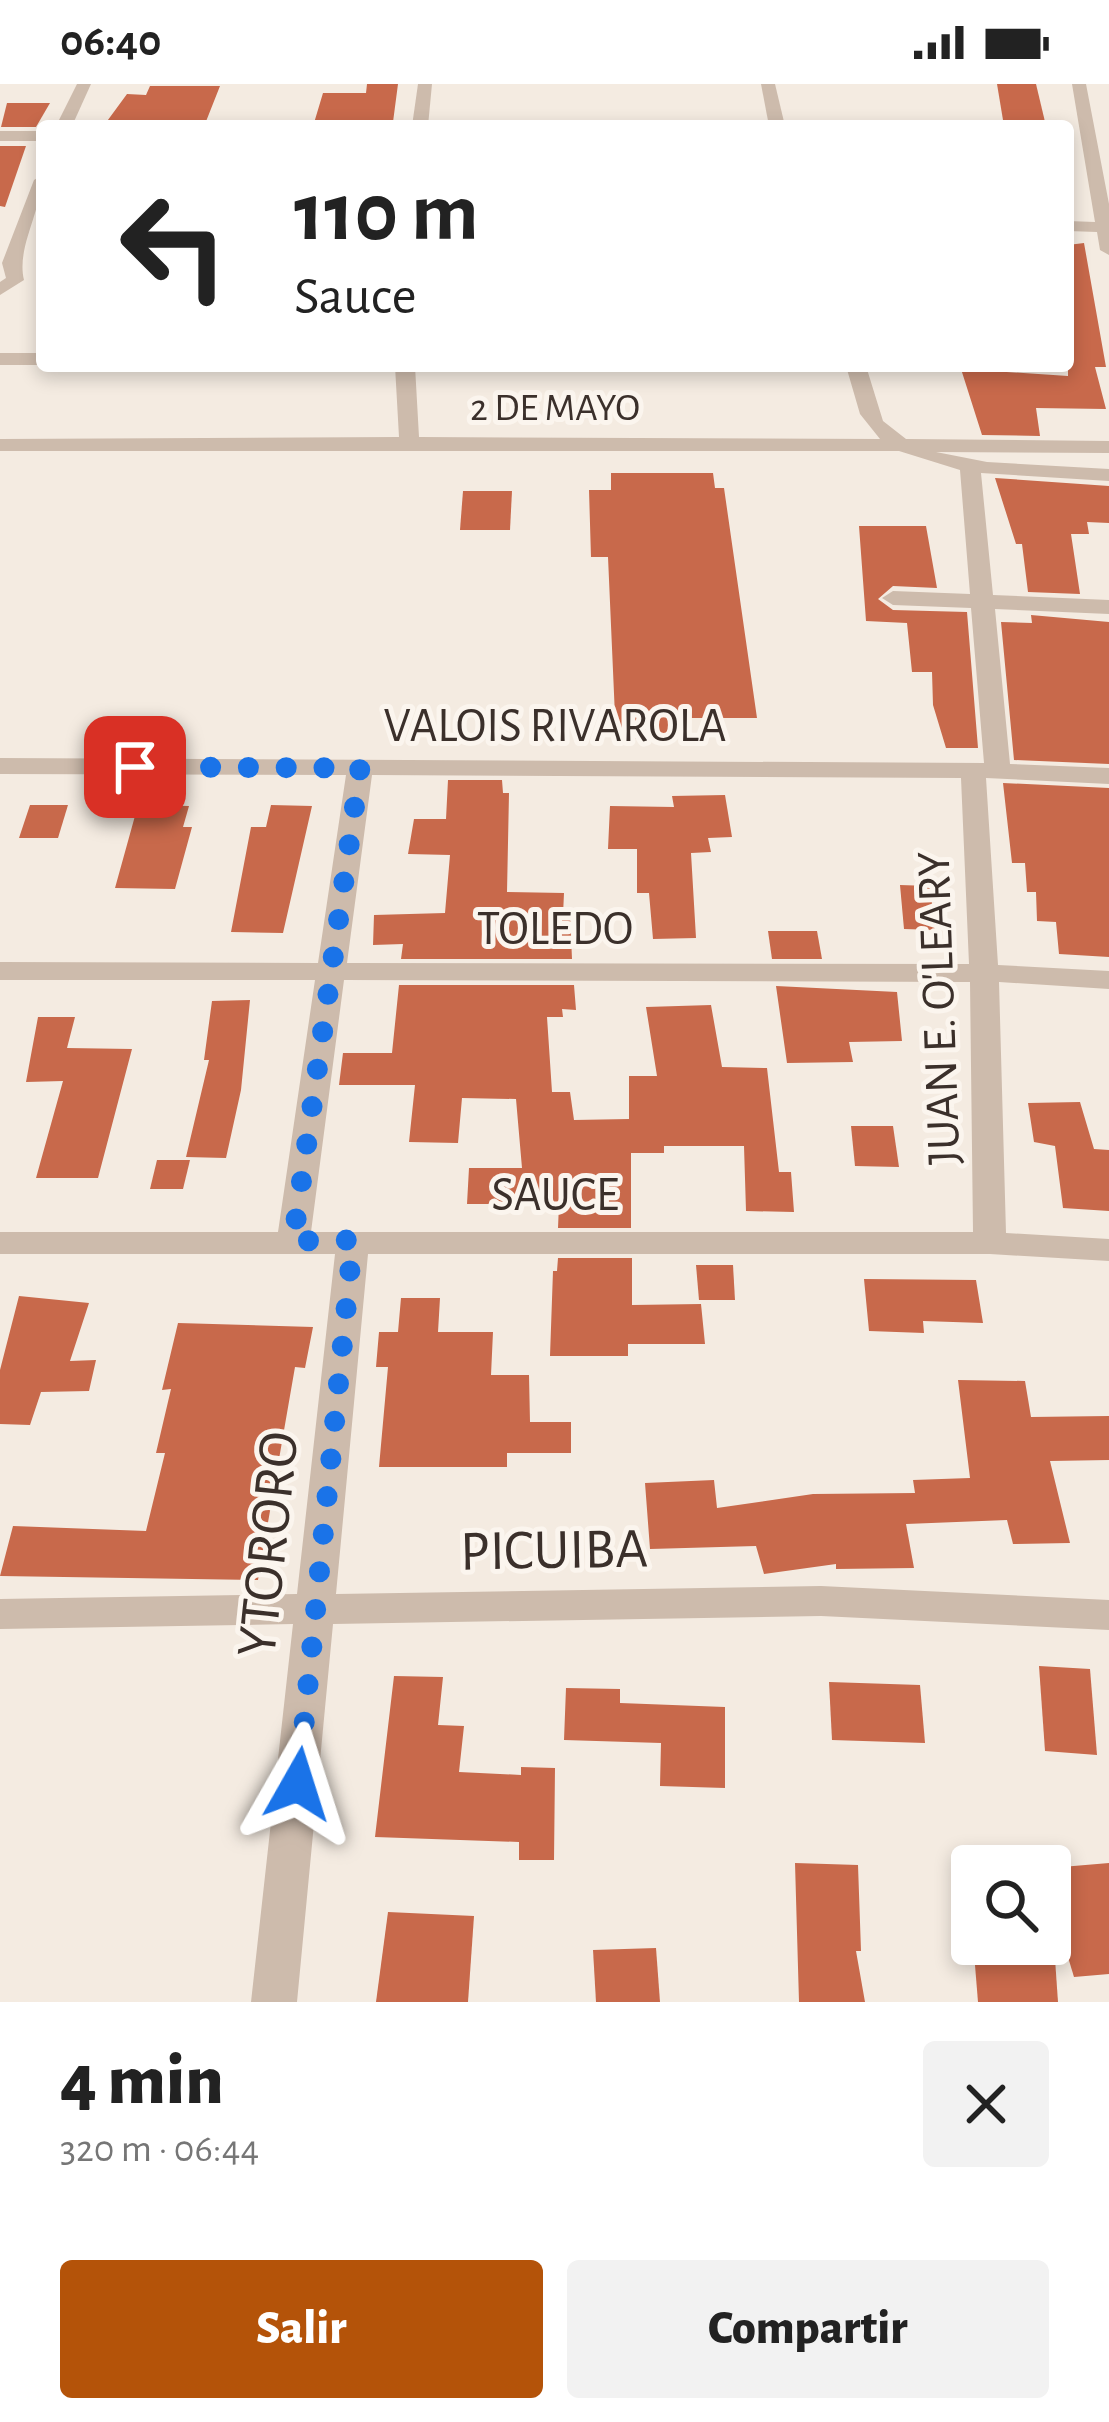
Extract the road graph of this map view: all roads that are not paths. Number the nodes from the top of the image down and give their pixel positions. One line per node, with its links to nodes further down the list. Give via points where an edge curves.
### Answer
1 (84, 84): 5 (street)
2 (425, 84): 6 (street)
3 (768, 84): 7 (street)
4 (1079, 84): 13 (street)
5 (67, 120)
6 (421, 120)
7 (776, 120)
8 (0, 136): 9 (street)
9 (36, 136)
10 (0, 220): 11 (street)
11 (34, 220): 16 (street)
12 (1074, 226): 13 (street)
13 (1106, 227): 14 (street)
14 (1109, 250)
15 (36, 281): 16 (street)
16 (5, 284)
17 (0, 359): 18 (street)
18 (36, 359)
19 (405, 372): 21 (street)
20 (858, 372): 22 (street, via 875,425)
21 (409, 442): 22 (street, 2 DE MAYO); 23 (street, 2 DE MAYO)
22 (901, 443): 24 (street, 2 DE MAYO); 25 (street)
23 (0, 445)
24 (1109, 448)
25 (970, 467): 26 (street); 28 (street, JUAN E. O'LEARY)
26 (1109, 475)
27 (893, 598): 28 (street)
28 (982, 600): 29 (street); 32 (street, JUAN E. O'LEARY)
29 (1109, 607)
30 (0, 766): 31 (street, VALOIS RIVAROLA)
31 (360, 768): 32 (street, VALOIS RIVAROLA); 35 (street)
32 (986, 771): 33 (street, VALOIS RIVAROLA); 36 (street, JUAN E. O'LEARY)
33 (1109, 776)
34 (0, 971): 35 (street, TOLEDO)
35 (331, 971): 36 (street, TOLEDO); 39 (street)
36 (984, 974): 37 (street, TOLEDO); 41 (street, JUAN E. O'LEARY)
37 (1109, 980)
38 (353, 1240): 39 (street, SAUCE); 41 (street, SAUCE); 43 (street, YTORORO)
39 (293, 1241): 40 (street, SAUCE)
40 (0, 1243)
41 (990, 1243): 42 (street, SAUCE)
42 (1109, 1250)
43 (317, 1609): 44 (street, PICUIBA); 45 (street, PICUIBA, via 821,1601); 46 (street, YTORORO)
44 (0, 1614)
45 (1109, 1615)
46 (274, 2002)

